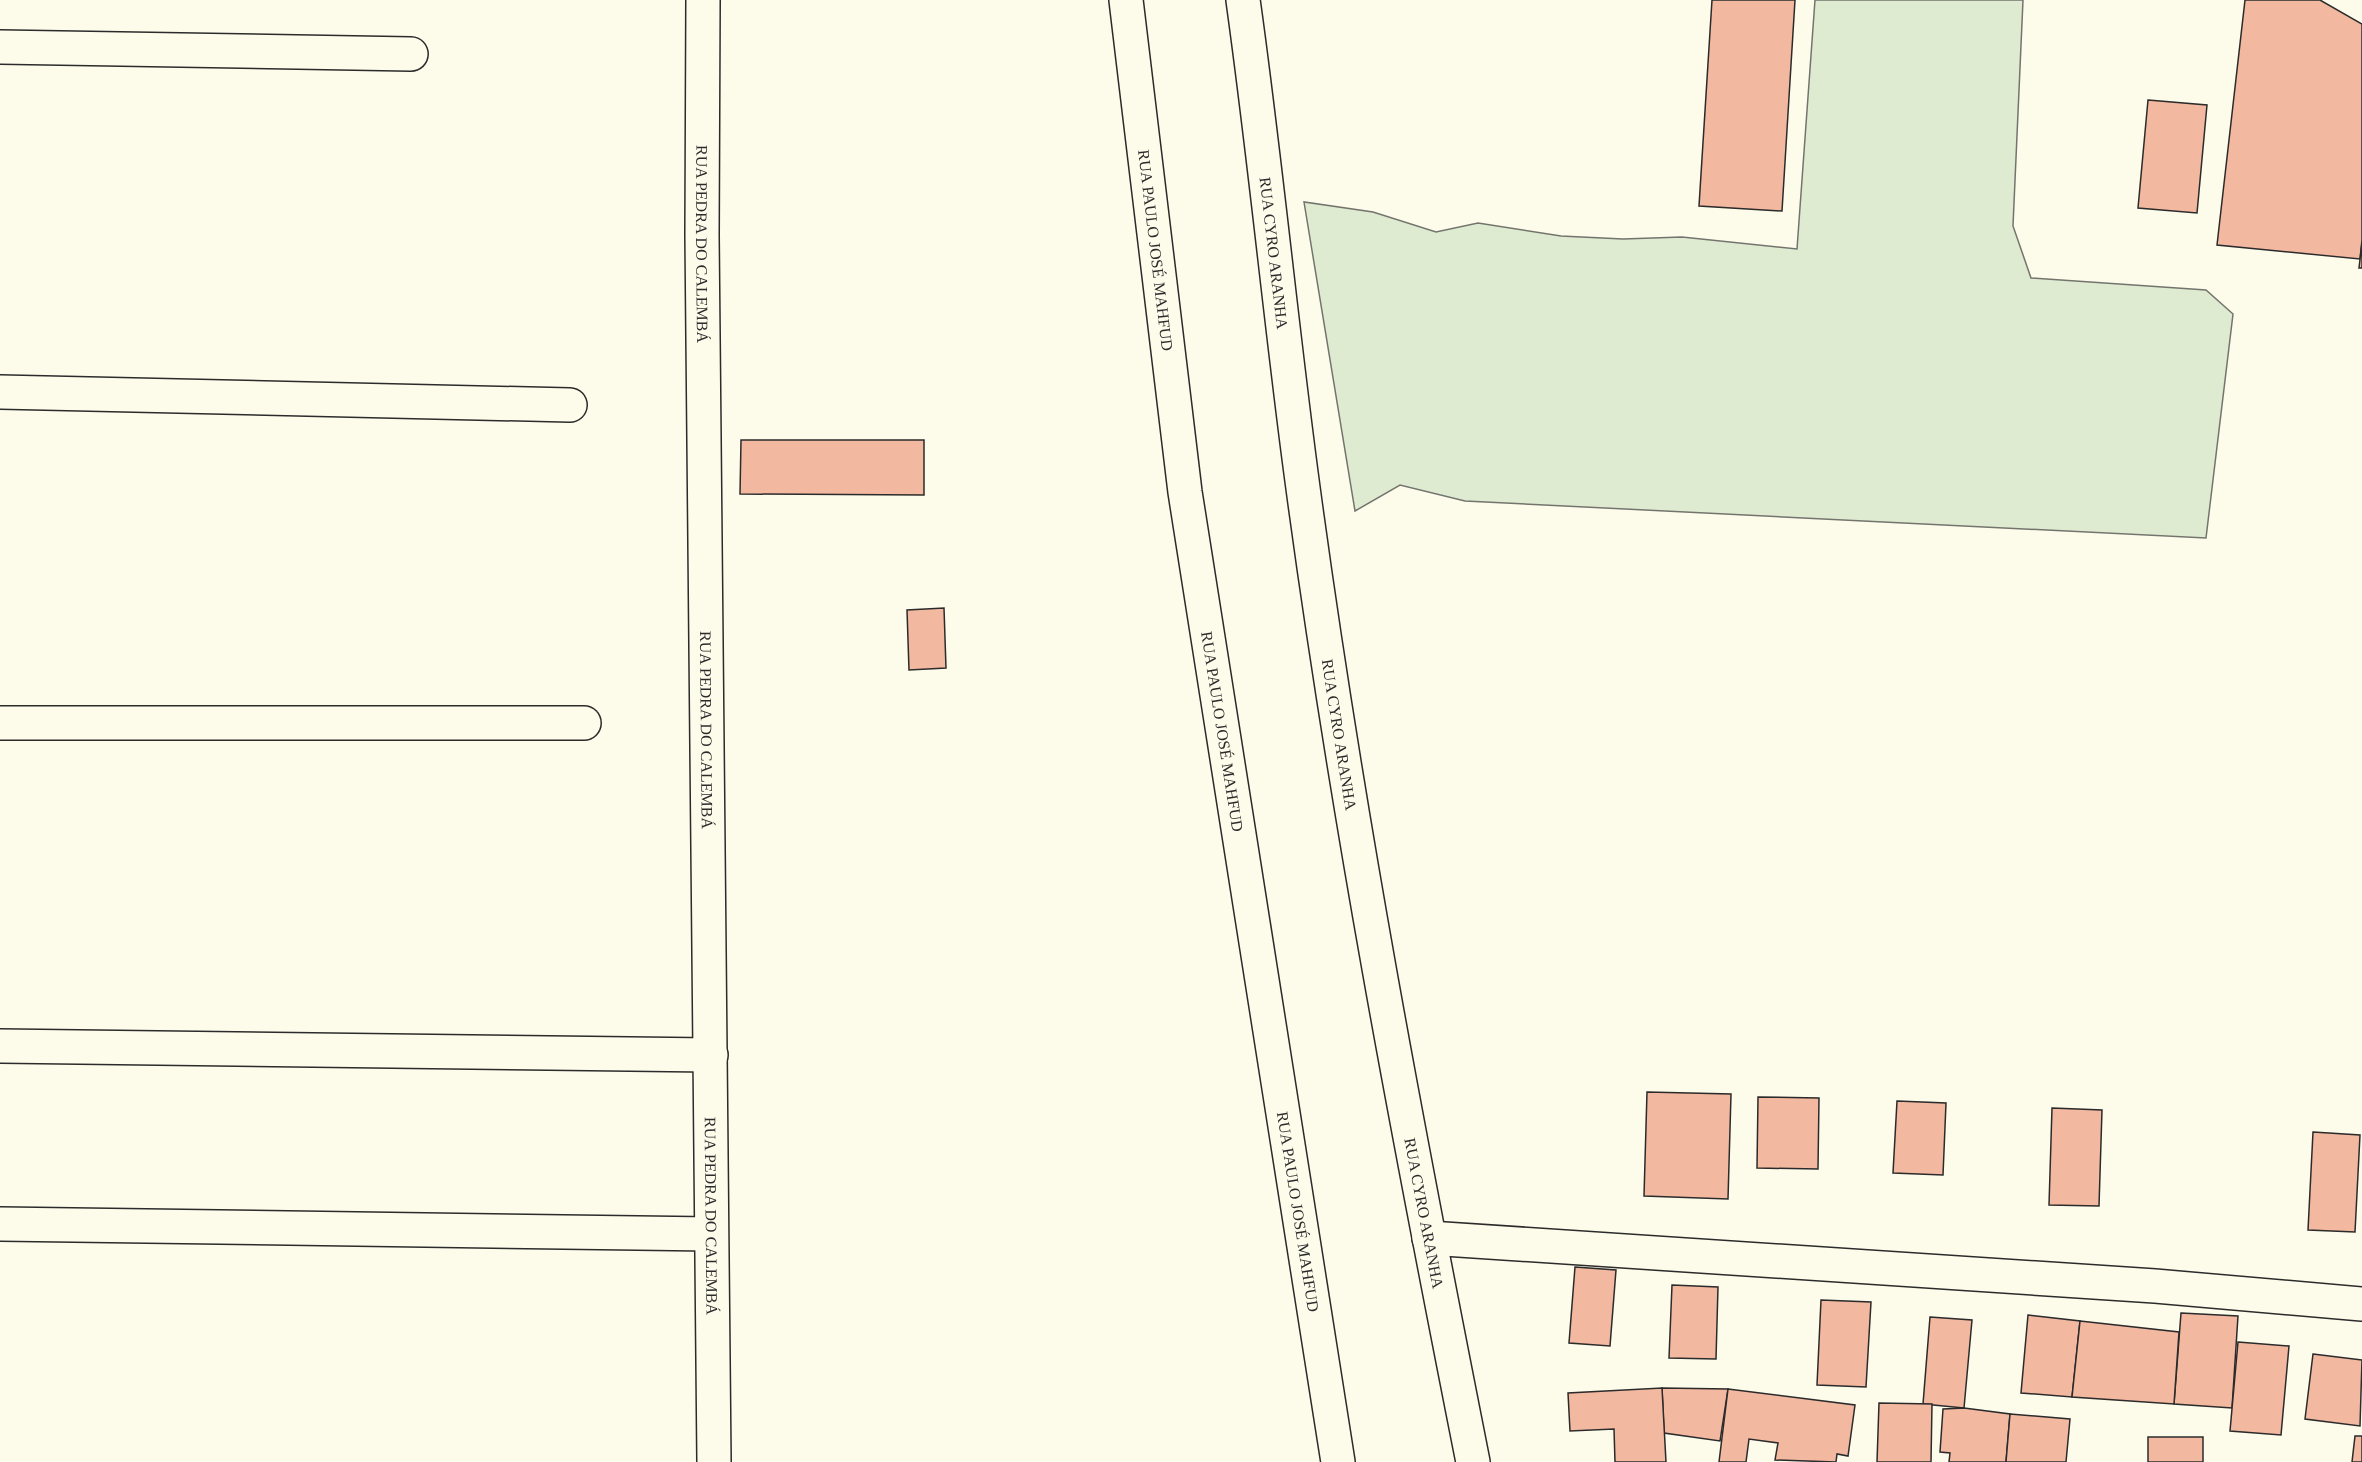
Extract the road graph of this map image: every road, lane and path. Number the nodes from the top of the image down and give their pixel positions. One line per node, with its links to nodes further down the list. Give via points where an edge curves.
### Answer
1 (703, 0): 11 (street, RUA PEDRA DO CALEMBÁ)
2 (1126, 0): 17 (street, RUA PAULO JOSÉ MAHFUD, via 1185,492)
3 (1243, 0): 14 (street, RUA CYRO ARANHA, via 1301,472 1348,784)
4 (0, 47): 5 (street)
5 (411, 54)
6 (0, 392): 7 (street)
7 (570, 405)
8 (0, 723): 9 (street)
9 (584, 723)
10 (0, 1046): 11 (street)
11 (711, 1055): 13 (street, RUA PEDRA DO CALEMBÁ)
12 (0, 1224): 13 (street)
13 (711, 1234): 16 (street, RUA PEDRA DO CALEMBÁ)
14 (1429, 1238): 15 (street, via 2143,1285); 18 (street, RUA CYRO ARANHA)
15 (2362, 1304)
16 (714, 1462)
17 (1338, 1462)
18 (1473, 1462)

